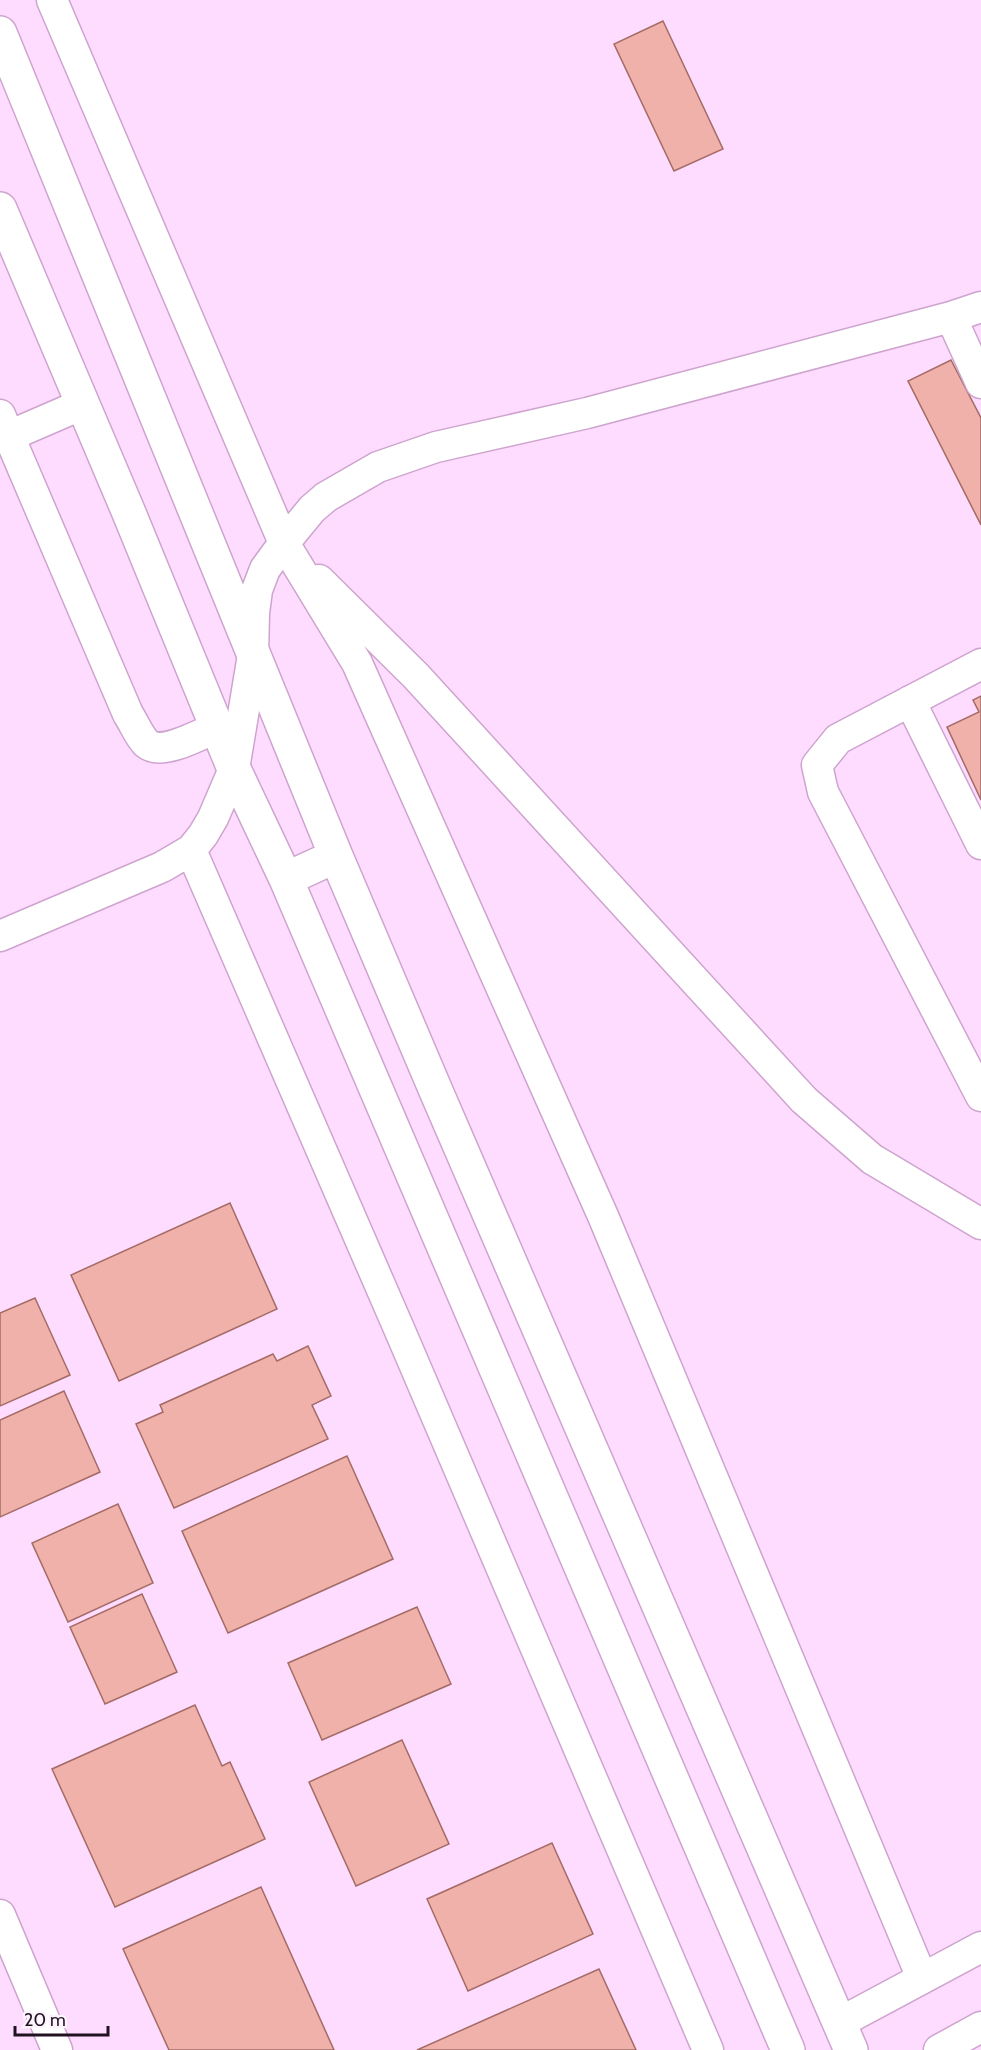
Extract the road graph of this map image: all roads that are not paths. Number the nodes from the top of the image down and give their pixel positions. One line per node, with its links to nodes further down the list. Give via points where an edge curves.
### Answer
1 (52, 0): 9 (street)
2 (0, 33): 10 (main road)
3 (0, 209): 7 (main road)
4 (981, 307): 5 (street)
5 (951, 317): 6 (street); 9 (street, via 587,413 436,447 378,467 326,497)
6 (981, 383)
7 (83, 404): 8 (street); 13 (main road)
8 (5, 426): 13 (street, via 128,714 146,743 171,747)
9 (284, 543): 10 (street, via 266,568 257,590); 21 (street, via 416,676 804,1100 872,1159); 24 (street, via 357,663 608,1227)
10 (254, 656): 14 (street); 17 (main road)
11 (981, 664): 12 (street)
12 (910, 701): 15 (street); 20 (street, via 838,739 817,765 823,792)
13 (217, 727): 14 (main road)
14 (234, 769): 16 (street, via 213,818); 18 (main road)
15 (981, 844)
16 (191, 850): 19 (street, via 162,867); 28 (street)
17 (336, 856): 18 (main road); 26 (main road)
18 (286, 879): 29 (main road)
19 (0, 936)
20 (981, 1096)
21 (981, 1224)
22 (0, 1915): 27 (street)
23 (981, 1947): 24 (street)
24 (922, 1978): 26 (street)
25 (981, 2027): 30 (street)
26 (845, 2036)
27 (57, 2050)
28 (708, 2050)
29 (788, 2050)
30 (939, 2050)

